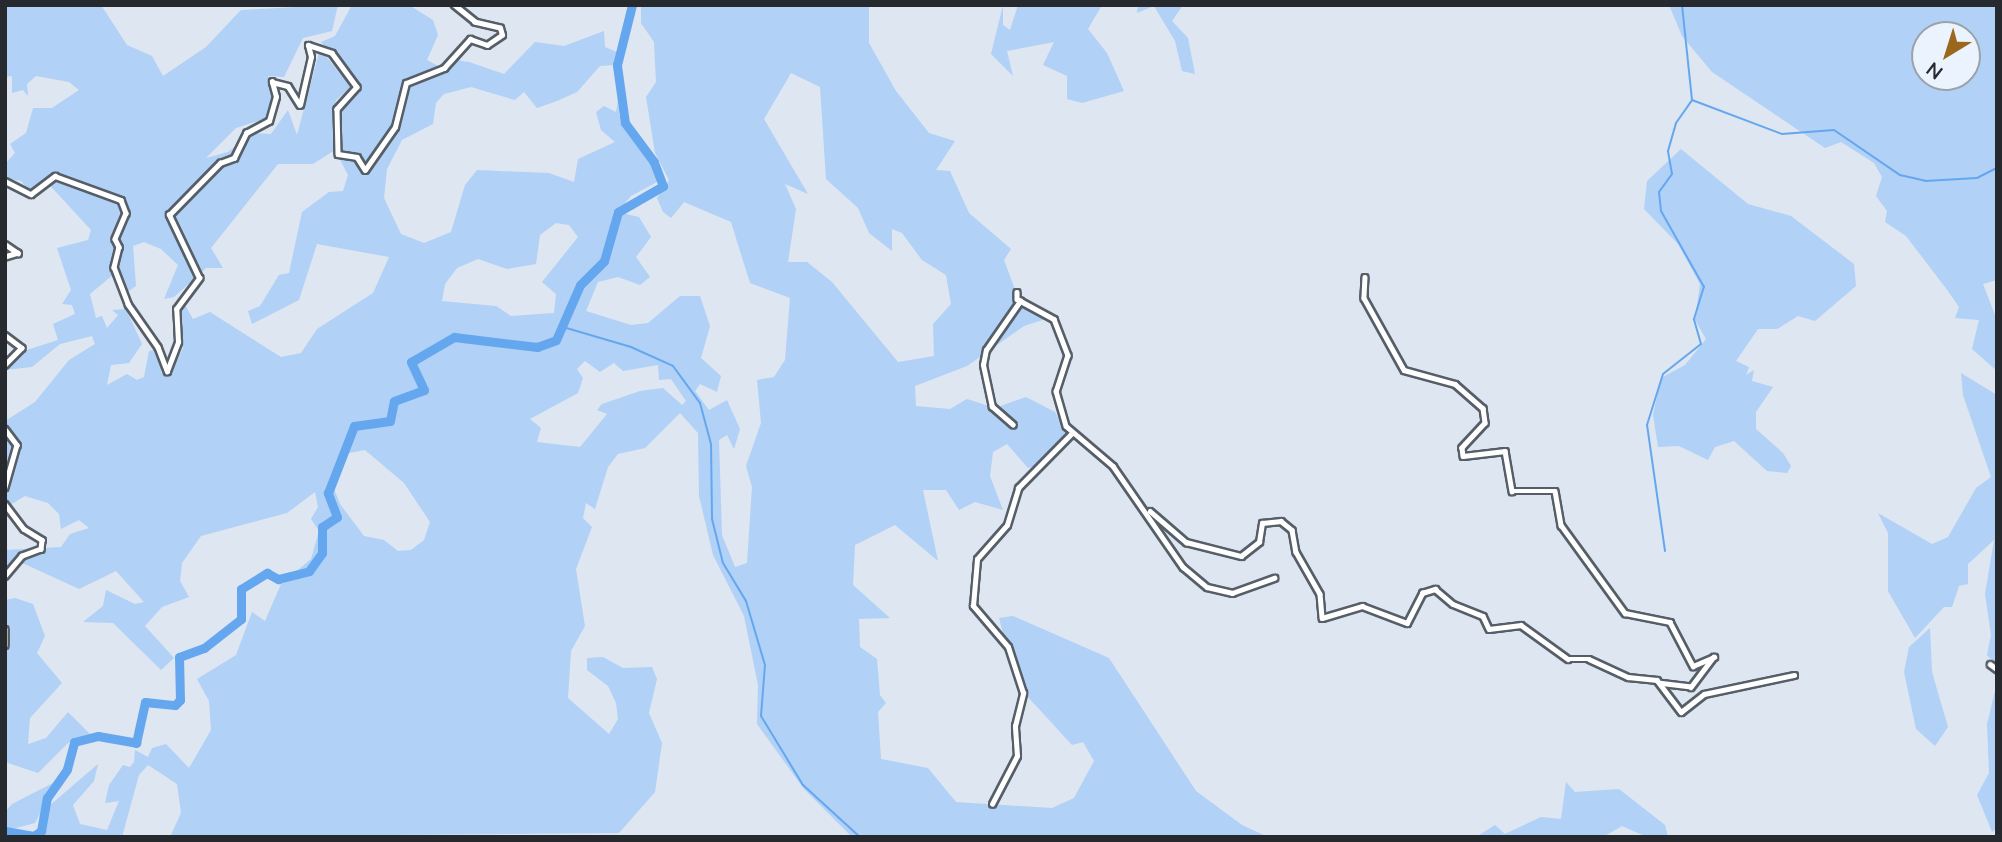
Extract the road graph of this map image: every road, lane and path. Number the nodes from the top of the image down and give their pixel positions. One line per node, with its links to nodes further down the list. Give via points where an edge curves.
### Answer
1 (454, 5): 2 (street, via 475,22 500,28 502,35 487,45 470,39 444,68 406,83 395,127 365,170 357,157 338,154 337,109 357,87 332,53 308,45 311,57 300,105 288,86 272,82 276,97 269,121 246,133 234,158 220,163 169,215 176,239 199,271 176,309 178,342 167,371 128,304 114,267 119,247 115,239 126,213 121,200 55,176 31,194)
2 (5, 181)
3 (5, 244): 4 (street, via 18,253)
4 (5, 257)
5 (1365, 277): 23 (street, via 1364,298 1404,370 1455,384 1483,408 1485,424 1462,448 1463,456 1505,451 1512,491 1555,491 1561,526 1585,553 1591,572 1609,584 1625,613 1670,622 1693,666 1714,657 1691,687)
6 (1017, 292): 7 (street)
7 (1020, 302): 10 (street, via 986,350 983,365 992,407); 12 (street, via 1054,319 1068,355 1055,391)
8 (5, 335): 9 (street, via 22,348)
9 (5, 365)
10 (1013, 425)
11 (5, 429): 13 (street, via 17,444)
12 (1071, 434): 15 (street, via 1098,449); 24 (street, via 1018,488 1007,525 977,558 973,606 1007,647 1023,693 1015,726 1017,757)
13 (5, 486)
14 (5, 504): 16 (street, via 24,529 42,540 41,549 22,556)
15 (1150, 512): 17 (street, via 1183,567 1207,587 1232,593); 23 (street, via 1186,542 1241,556 1258,542 1262,523 1281,521 1292,530 1296,552 1320,594 1322,618 1362,606 1407,623 1422,593 1435,590 1453,604 1483,616 1489,629 1521,625 1568,659 1589,659 1628,677 1638,674)
16 (5, 576)
17 (1274, 578)
18 (5, 629): 19 (street)
19 (5, 645)
20 (1990, 664): 21 (street)
21 (1997, 669)
22 (1794, 676): 23 (street, via 1704,694 1681,712)
23 (1659, 683)
24 (992, 804)

